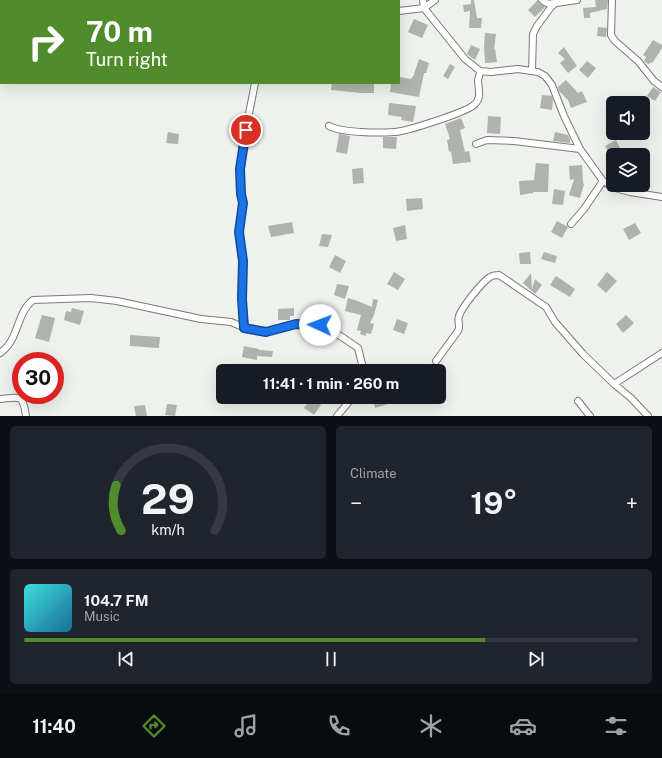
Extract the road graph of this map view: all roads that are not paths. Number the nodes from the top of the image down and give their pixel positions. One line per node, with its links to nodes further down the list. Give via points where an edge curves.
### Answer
1 (422, 0): 7 (street)
2 (435, 0): 7 (street)
3 (542, 0): 6 (street, via 548,4)
4 (577, 0): 6 (street)
5 (612, 0): 12 (street, via 610,35)
6 (556, 3): 10 (street, via 533,34)
7 (424, 8): 8 (street); 9 (street, via 465,59)
8 (400, 11)
9 (480, 71): 10 (street); 13 (street, via 479,97 476,104 457,113 395,132 339,130)
10 (532, 71): 15 (street, via 545,76 552,85)
11 (256, 84): 19 (street, via 240,169 243,203 239,232 243,261)
12 (662, 87)
13 (329, 126)
14 (476, 144): 15 (street, via 487,140 514,141)
15 (580, 149): 16 (street)
16 (603, 182): 17 (street, via 614,188); 18 (street)
17 (662, 197)
18 (571, 224)
19 (244, 328): 20 (street, via 231,322 201,319 117,301 91,298 33,300 25,308 10,345); 23 (street, via 266,332 296,324 320,325 358,348)
20 (0, 353)
21 (662, 353): 24 (street)
22 (436, 361): 24 (street, via 458,331 460,315 472,296 481,284 494,274 546,307 555,322 583,354)
23 (362, 364)
24 (614, 384): 31 (street)
25 (0, 399): 28 (street, via 21,399)
26 (578, 400): 30 (street)
27 (347, 404): 29 (street)
28 (26, 416)
29 (337, 416)
30 (590, 416)
31 (648, 416)

